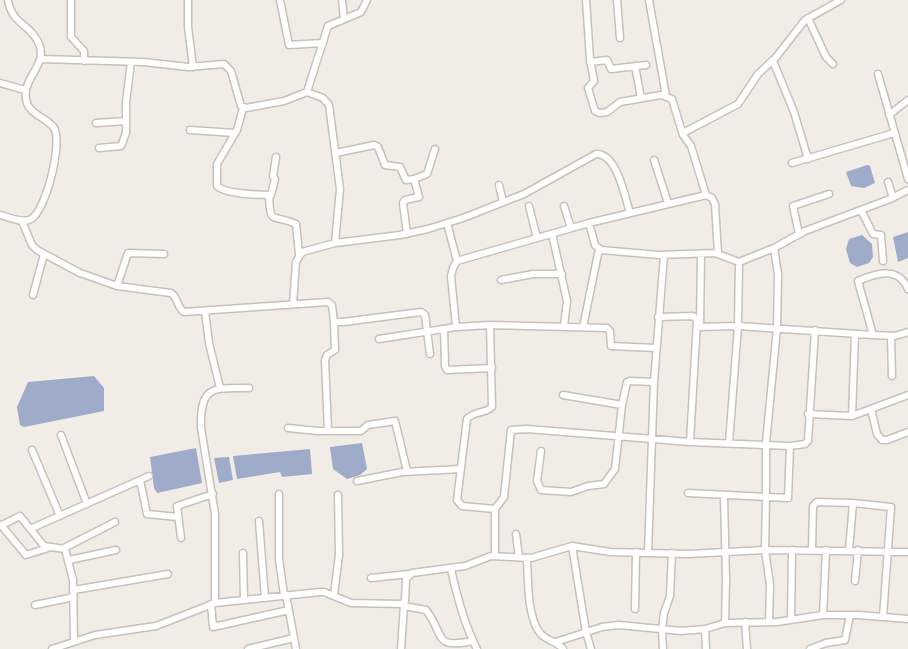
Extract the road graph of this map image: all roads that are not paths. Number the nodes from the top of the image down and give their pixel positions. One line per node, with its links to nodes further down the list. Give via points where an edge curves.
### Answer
1 (8, 0): 15 (street, via 11,13 39,43)
2 (71, 0): 17 (street, via 71,37 84,51)
3 (188, 0): 23 (street)
4 (280, 0): 14 (street, via 289,45)
5 (342, 0): 12 (street)
6 (367, 0): 12 (street, via 362,11)
7 (586, 0): 19 (street)
8 (617, 0): 13 (street)
9 (649, 0): 28 (street)
10 (841, 0): 11 (street)
11 (808, 18): 16 (street, via 796,28); 20 (street)
12 (344, 19): 14 (street, via 329,25)
13 (620, 38)
14 (323, 43): 27 (street)
15 (41, 59): 17 (street); 26 (street)
16 (774, 60): 37 (street, via 758,74 738,104); 43 (street)
17 (84, 61): 18 (street)
18 (131, 62): 23 (street); 33 (street)
19 (590, 63): 22 (street, via 607,60 611,69); 29 (street, via 594,82 588,87 596,112 609,112 620,102)
20 (833, 64)
21 (646, 65): 22 (street)
22 (635, 66): 29 (street)
23 (193, 67): 31 (street, via 227,66)
24 (878, 74): 32 (street)
25 (0, 83): 26 (street)
26 (25, 90): 62 (street, via 28,106 54,128 57,140 52,174 42,202 34,217)
27 (307, 92): 31 (street, via 284,101); 41 (street, via 329,105)
28 (666, 96): 29 (street); 37 (street, via 675,104)
29 (641, 98)
30 (908, 100): 32 (street)
31 (243, 108): 36 (street)
32 (889, 115): 38 (street)
33 (126, 121): 34 (street); 39 (street, via 121,146)
34 (96, 123)
35 (190, 130): 36 (street)
36 (235, 133): 52 (street, via 218,164 217,186)
37 (683, 133): 53 (street)
38 (894, 134): 43 (street); 46 (street)
39 (99, 148)
40 (435, 149): 47 (street, via 427,174)
41 (336, 153): 47 (street, via 374,145 385,165 399,167 406,180); 70 (street, via 340,195)
42 (276, 157): 52 (street)
43 (808, 159): 45 (street)
44 (654, 160): 56 (street)
45 (792, 164)
46 (908, 178)
47 (414, 179): 66 (street, via 419,197 403,203)
48 (888, 182): 54 (street)
49 (499, 185): 55 (street)
50 (908, 190): 54 (street)
51 (829, 194): 68 (street, via 792,206)
52 (269, 195): 75 (street, via 272,217 296,224)
53 (706, 195): 56 (street); 77 (street, via 715,204)
54 (893, 198): 59 (street)
55 (503, 202): 60 (street, via 599,154 617,170); 63 (street)
56 (668, 203): 60 (street)
57 (529, 206): 69 (street)
58 (564, 206): 65 (street)
59 (861, 210): 68 (street); 80 (street, via 873,234 881,235)
60 (630, 213): 64 (street)
61 (0, 215): 62 (street)
62 (22, 221): 73 (street, via 34,248)
63 (447, 223): 66 (street); 79 (street)
64 (589, 223): 65 (street); 72 (street)
65 (571, 228): 67 (street)
66 (407, 234): 70 (street)
67 (552, 234): 69 (street); 82 (street)
68 (799, 234): 71 (street)
69 (537, 238): 79 (street)
70 (335, 243): 75 (street)
71 (774, 248): 81 (street); 97 (street, via 778,274)
72 (598, 249): 78 (street); 96 (street)
73 (44, 254): 84 (street); 86 (street)
74 (164, 254): 84 (street, via 128,253)
75 (299, 254): 87 (street)
76 (701, 254): 77 (street); 78 (street); 93 (street)
77 (718, 254): 81 (street)
78 (664, 255): 89 (street)
79 (457, 261): 95 (street, via 451,276)
80 (883, 261)
81 (739, 262): 94 (street)
82 (562, 274): 83 (street); 92 (street, via 567,305)
83 (501, 280)
84 (117, 286): 88 (street, via 171,293 182,311)
85 (908, 289): 103 (street, via 903,279 889,273 858,281)
86 (33, 295)
87 (293, 304): 88 (street); 90 (street, via 331,304)
88 (205, 311): 111 (street)
89 (658, 317): 93 (street, via 693,316); 106 (street)
90 (334, 322): 101 (street, via 421,312); 120 (street, via 335,350 325,360)
91 (490, 325): 92 (street); 95 (street); 108 (street)
92 (564, 326): 96 (street)
93 (699, 326): 94 (street); 125 (street)
94 (738, 326): 97 (street); 126 (street)
95 (456, 327): 98 (street)
96 (584, 327): 106 (street, via 609,329 611,345)
97 (777, 328): 99 (street); 127 (street)
98 (444, 330): 101 (street); 108 (street, via 447,370)
99 (816, 330): 102 (street); 117 (street)
100 (908, 332): 104 (street)
101 (428, 333): 105 (street); 107 (street)
102 (855, 334): 103 (street); 118 (street)
103 (873, 335): 104 (street)
104 (891, 336): 109 (street)
105 (379, 339)
106 (656, 348): 110 (street)
107 (430, 354)
108 (492, 368): 131 (street, via 492,407 469,416)
109 (892, 376)
110 (654, 382): 115 (street, via 627,381); 124 (street)
111 (220, 388): 112 (street); 137 (street, via 205,397 200,422)
112 (249, 388)
113 (563, 395): 115 (street)
114 (908, 395): 116 (street)
115 (622, 405): 123 (street)
116 (871, 410): 118 (street); 121 (street, via 882,440)
117 (808, 414): 118 (street); 128 (street, via 808,441 802,446)
118 (852, 416)
119 (288, 428): 120 (street)
120 (328, 431): 132 (street, via 361,431 366,425 395,421)
121 (908, 432)
122 (61, 435): 143 (street)
123 (619, 437): 124 (street); 130 (street, via 615,470 606,483 574,491 538,487); 144 (street, via 511,430 504,497)
124 (653, 439): 125 (street); 167 (street)
125 (690, 441): 126 (street)
126 (729, 443): 127 (street)
127 (766, 443): 128 (street); 141 (street)
128 (790, 446): 141 (street, via 789,496)
129 (32, 450): 145 (street)
130 (541, 452)
131 (461, 469): 132 (street); 144 (street, via 459,504)
132 (407, 471): 135 (street)
133 (149, 476): 134 (street)
134 (140, 480): 143 (street); 146 (street, via 147,514)
135 (357, 480)
136 (688, 493): 140 (street)
137 (213, 494): 146 (street, via 177,506); 184 (street)
138 (279, 494): 180 (street, via 279,560)
139 (338, 495): 181 (street, via 339,555)
140 (724, 496): 141 (street); 165 (street)
141 (766, 498): 157 (street)
142 (853, 503): 159 (street, via 815,503); 161 (street); 163 (street, via 891,507)
143 (87, 504): 145 (street)
144 (495, 509): 170 (street)
145 (60, 516): 150 (street)
146 (178, 517): 152 (street)
147 (259, 521): 182 (street)
148 (115, 522): 155 (street)
149 (1, 526): 150 (street, via 19,516); 154 (street, via 26,555)
150 (30, 529): 154 (street)
151 (516, 534): 171 (street)
152 (181, 538)
153 (572, 546): 164 (street); 172 (street); 199 (street)
154 (48, 547): 155 (street)
155 (64, 548): 173 (street)
156 (116, 550): 173 (street)
157 (765, 550): 158 (street); 165 (street); 195 (street, via 770,585)
158 (792, 550): 159 (street); 193 (street)
159 (812, 550): 160 (street)
160 (826, 550): 161 (street); 189 (street)
161 (849, 550): 162 (street)
162 (858, 550): 163 (street); 178 (street)
163 (888, 551): 166 (street); 191 (street)
164 (636, 552): 167 (street); 187 (street)
165 (725, 552): 168 (street); 196 (street)
166 (908, 552)
167 (648, 553): 168 (street)
168 (672, 553): 197 (street, via 670,596)
169 (243, 554): 183 (street)
170 (495, 556): 171 (street); 174 (street)
171 (519, 557): 172 (street)
172 (526, 558): 203 (street, via 535,622 540,634)
173 (69, 560): 179 (street)
174 (451, 569): 176 (street); 202 (street)
175 (168, 574): 179 (street)
176 (409, 574): 177 (street); 186 (street)
177 (371, 578)
178 (855, 581)
179 (74, 594): 185 (street); 201 (street)
180 (285, 595): 181 (street); 182 (street); 188 (street)
181 (334, 595): 186 (street, via 351,603)
182 (265, 598): 183 (street)
183 (244, 600): 184 (street)
184 (213, 603): 188 (street, via 213,627); 201 (street, via 156,626)
185 (35, 605)
186 (404, 605): 202 (street, via 426,610 448,645); 208 (street)
187 (635, 609)
188 (289, 610): 200 (street)
189 (823, 615): 190 (street); 193 (street)
190 (850, 615): 191 (street); 215 (street, via 845,640)
191 (883, 617): 192 (street)
192 (908, 619)
193 (791, 620): 195 (street)
194 (745, 622): 195 (street); 196 (street); 214 (street)
195 (769, 622)
196 (725, 623): 198 (street)
197 (662, 628): 198 (street); 199 (street, via 619,625); 212 (street)
198 (705, 629): 213 (street)
199 (586, 632): 203 (street); 211 (street)
200 (294, 638): 206 (street); 207 (street)
201 (74, 641): 204 (street)
202 (473, 641): 209 (street)
203 (556, 642): 210 (street)
204 (67, 646): 205 (street)
205 (52, 649)
206 (248, 649)
207 (296, 649)
208 (401, 649)
209 (477, 649)
210 (563, 649)
211 (591, 649)
212 (663, 649)
213 (706, 649)
214 (747, 649)
215 (810, 649)

